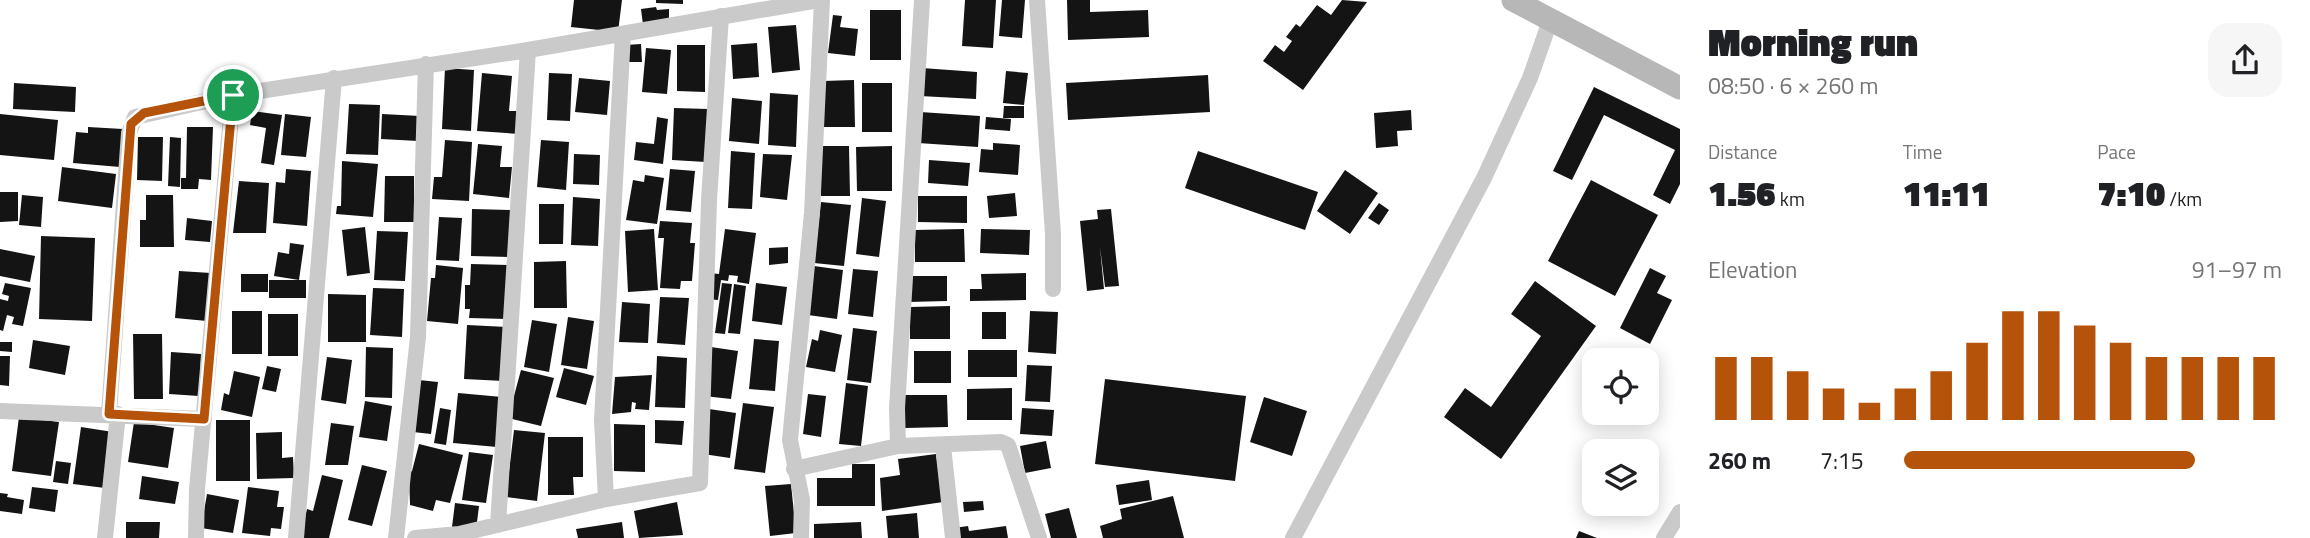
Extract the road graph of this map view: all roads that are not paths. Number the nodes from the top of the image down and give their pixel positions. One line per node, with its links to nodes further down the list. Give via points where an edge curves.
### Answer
1 (821, 0): 5 (street); 19 (street, via 812,213 790,440)
2 (922, 0): 17 (street)
3 (1037, 0): 13 (street)
4 (1513, 0): 6 (main road)
5 (720, 16): 7 (street); 20 (street, via 700,483)
6 (1550, 21): 11 (main road); 31 (street, via 1530,78 1484,178)
7 (623, 34): 8 (street); 20 (street, via 602,420)
8 (528, 50): 9 (street); 22 (street)
9 (426, 64): 10 (street); 26 (street, via 418,337)
10 (334, 78): 12 (street); 25 (street)
11 (1680, 88)
12 (233, 95): 15 (street, via 144,113 131,124); 16 (street)
13 (1054, 289)
14 (0, 411): 15 (street)
15 (113, 414): 16 (street); 23 (street)
16 (204, 419): 24 (street)
17 (898, 446): 18 (street); 19 (street)
18 (943, 446): 29 (street); 30 (street, via 1008,444)
19 (794, 469): 28 (street, via 802,500)
20 (606, 499): 22 (street)
21 (1680, 512): 32 (street)
22 (498, 525): 27 (street)
23 (105, 538)
24 (196, 538)
25 (296, 538)
26 (396, 538)
27 (415, 538)
28 (801, 538)
29 (953, 538)
30 (1039, 538)
31 (1293, 538)
32 (1664, 538)

